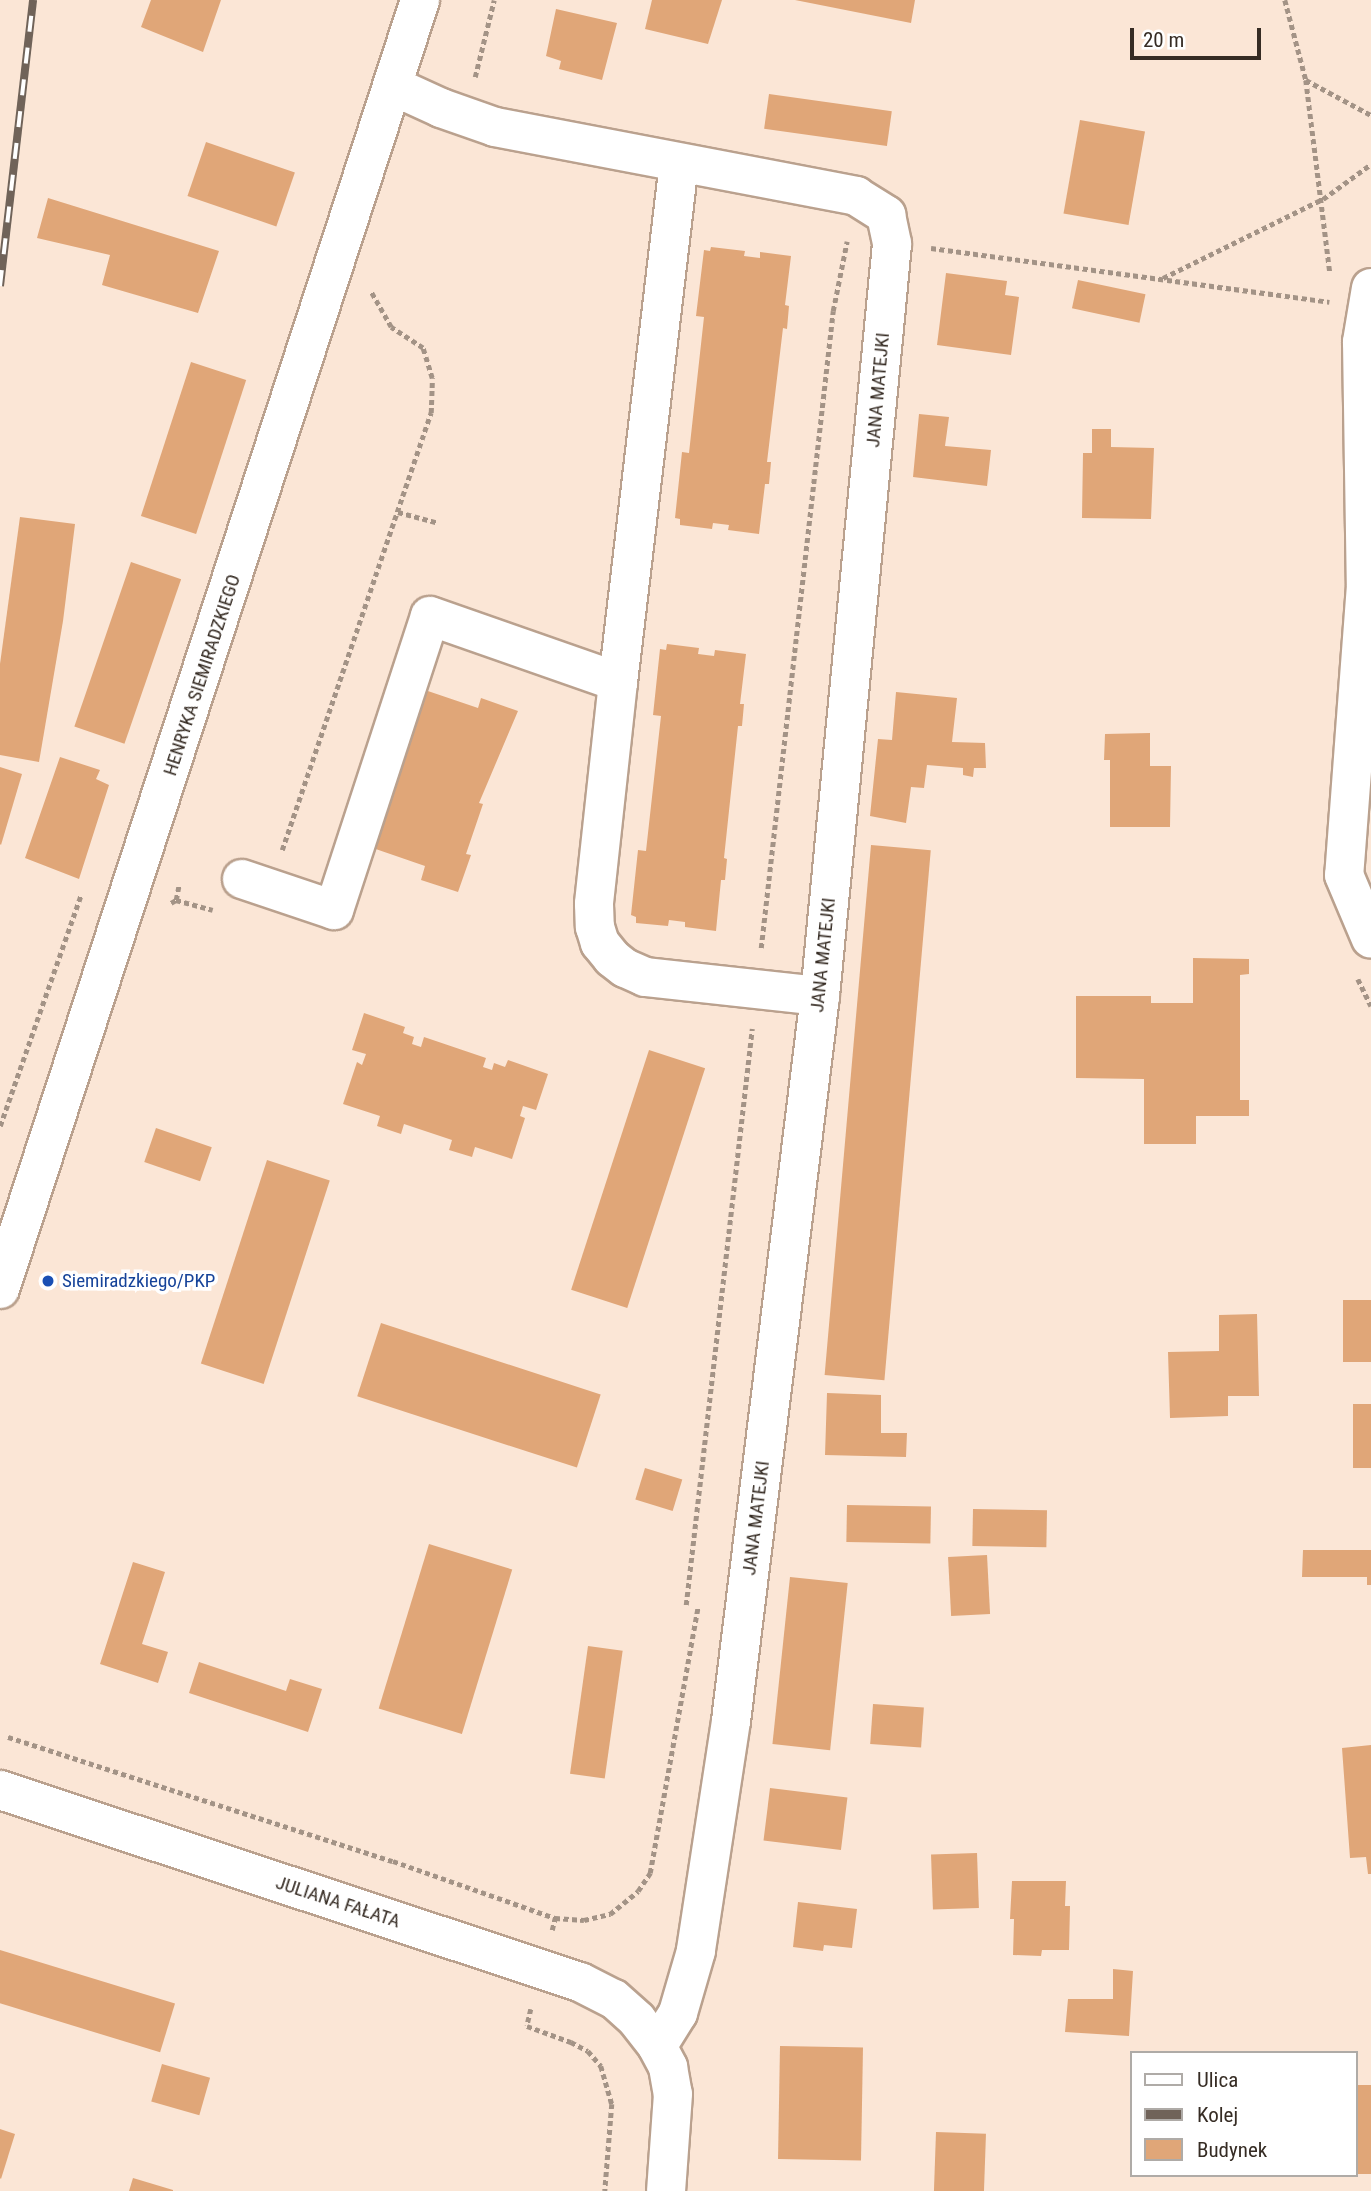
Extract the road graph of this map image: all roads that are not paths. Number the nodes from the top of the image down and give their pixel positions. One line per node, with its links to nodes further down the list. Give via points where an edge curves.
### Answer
1 (396, 0): 3 (street, HENRYKA SIEMIRADZKIEGO)
2 (420, 0): 3 (street, HENRYKA SIEMIRADZKIEGO)
3 (397, 72): 4 (street, JANA MATEJKI, via 441,108 495,127); 10 (street, HENRYKA SIEMIRADZKIEGO)
4 (679, 163): 6 (street); 9 (street, JANA MATEJKI, via 856,195 886,215 892,244)
5 (1369, 298): 8 (street, via 1362,342 1366,585 1344,875)
6 (618, 682): 7 (street, via 430,616 334,910); 9 (street, via 594,904 600,943 625,968 645,977)
7 (253, 882)
8 (1371, 939)
9 (820, 996): 12 (street, JANA MATEJKI, via 732,1721 696,1951 678,2013)
10 (0, 1289)
11 (0, 1790): 12 (street, JULIANA FAŁATA, via 580,1982 614,1999)
12 (657, 2046): 13 (street, via 668,2067 673,2094)
13 (666, 2191)

